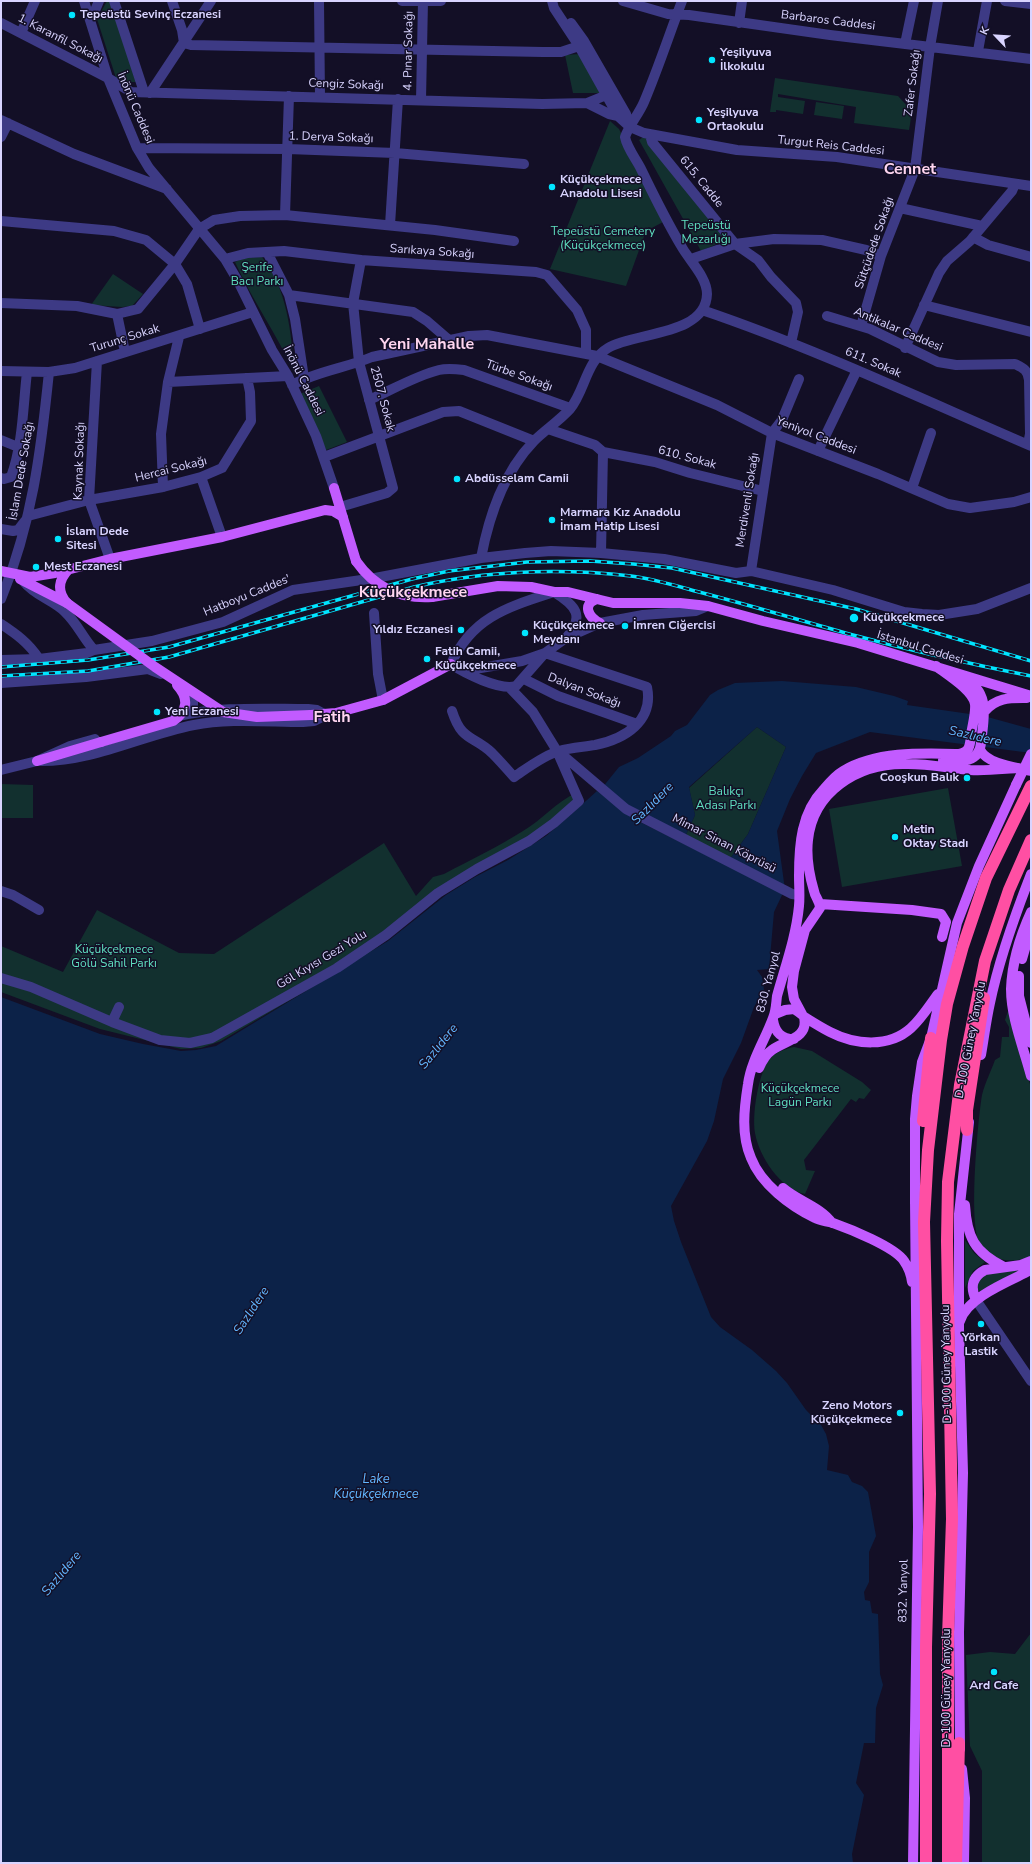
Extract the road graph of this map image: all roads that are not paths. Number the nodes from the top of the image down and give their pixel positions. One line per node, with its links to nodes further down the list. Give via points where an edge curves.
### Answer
1 (35, 1): 24 (street)
2 (84, 1): 21 (street, İnönü Caddesi)
3 (99, 1): 21 (street)
4 (114, 1): 36 (street, İnönü Caddesi)
5 (172, 1): 25 (street)
6 (211, 1): 25 (street)
7 (319, 1): 29 (street)
8 (402, 1): 9 (street)
9 (423, 1): 10 (street); 30 (street, 4. Pınar Sokağı)
10 (441, 1)
11 (552, 1): 27 (street); 34 (street, via 559,6 584,41)
12 (623, 1): 20 (street, Barbaros Caddesi)
13 (682, 1): 20 (street)
14 (742, 1): 22 (street)
15 (914, 1): 26 (street)
16 (938, 1): 28 (street, Zafer Sokağı)
17 (987, 1): 31 (street)
18 (1005, 1): 19 (street)
19 (1031, 4)
20 (676, 15): 22 (street, Barbaros Caddesi); 46 (street, via 652,84 640,112)
21 (91, 20): 33 (street, İnönü Caddesi)
22 (739, 23): 26 (street, Barbaros Caddesi)
23 (2, 27): 24 (street, 1. Karanfil Sokağı)
24 (21, 33): 33 (street, 1. Karanfil Sokağı)
25 (184, 43): 29 (street); 36 (street)
26 (906, 44): 28 (street, Barbaros Caddesi)
27 (578, 46): 30 (street, via 561,52); 37 (street)
28 (930, 47): 31 (street, Barbaros Caddesi); 53 (street, Zafer Sokağı)
29 (320, 48): 30 (street); 39 (street)
30 (422, 49): 41 (street, 4. Pınar Sokağı)
31 (978, 51): 32 (street, Barbaros Caddesi)
32 (1031, 59)
33 (108, 78): 35 (street); 43 (street, İnönü Caddesi)
34 (607, 82): 37 (street); 46 (street, via 626,114)
35 (131, 92): 36 (street, Cengiz Sokağı); 43 (street)
36 (147, 93): 38 (street, Cengiz Sokağı)
37 (606, 94): 42 (street, Cengiz Sokağı); 44 (street)
38 (289, 96): 39 (street, Cengiz Sokağı); 50 (street)
39 (320, 96): 40 (street, Cengiz Sokağı)
40 (398, 99): 41 (street, Cengiz Sokağı); 51 (street)
41 (421, 100): 42 (street, Cengiz Sokağı)
42 (587, 103): 44 (street, Cengiz Sokağı)
43 (119, 106): 49 (street, İnönü Caddesi)
44 (618, 116): 46 (street)
45 (4, 121): 48 (street); 56 (street, via 74,154)
46 (630, 127): 47 (street, Turgut Reis Caddesi); 70 (street, via 625,137 627,143 661,210)
47 (650, 135): 53 (street, Turgut Reis Caddesi, via 737,150 837,157); 65 (street, 615. Cadde, via 652,142)
48 (1, 137)
49 (137, 148): 50 (street, 1. Derya Sokağı); 56 (street, İnönü Caddesi, via 149,168)
50 (288, 149): 51 (street, 1. Derya Sokağı); 58 (street)
51 (395, 153): 52 (street, 1. Derya Sokağı); 60 (street)
52 (524, 164)
53 (915, 169): 54 (street, Turgut Reis Caddesi); 57 (street, Sütçüdede Sokağı)
54 (1015, 184): 55 (street, Turgut Reis Caddesi); 61 (street)
55 (1031, 186)
56 (169, 190): 62 (street, İnönü Caddesi)
57 (900, 208): 61 (street); 67 (street, Sütçüdede Sokağı)
58 (285, 215): 60 (street); 62 (street, via 240,216 214,220)
59 (1, 221): 72 (street, via 114,231 146,240)
60 (390, 225): 64 (street)
61 (982, 226): 63 (street)
62 (199, 229): 69 (street, İnönü Caddesi); 72 (street)
63 (973, 237): 68 (street); 76 (street, via 947,261)
64 (514, 241)
65 (735, 244): 67 (street, via 774,239 822,240); 70 (street); 86 (street, 615. Cadde, via 758,260 796,303 798,312)
66 (267, 252): 69 (street, Sarıkaya Sokağı, via 248,253); 71 (street, Sarıkaya Sokağı, via 284,251); 73 (street)
67 (881, 256): 81 (street, Sütçüdede Sokağı)
68 (1031, 256)
69 (225, 259): 78 (street, İnönü Caddesi)
70 (691, 259): 77 (street, via 703,280 707,294)
71 (361, 260): 75 (street, 2507. Sokak); 89 (street, Sarıkaya Sokağı, via 536,272 547,275 576,310 586,330)
72 (175, 264): 79 (street, via 138,309); 82 (street, via 187,284)
73 (289, 295): 75 (street); 98 (street)
74 (1, 303): 79 (street, via 77,306)
75 (353, 303): 85 (street, via 413,312); 92 (street, 2507. Sokak)
76 (924, 305): 83 (street); 87 (street)
77 (702, 310): 86 (street, 611. Sokak); 90 (street, via 692,322 667,331 619,342)
78 (253, 312): 82 (street, Turunç Sokak); 100 (street, İnönü Caddesi)
79 (116, 314): 88 (street)
80 (827, 316): 81 (street, Antikalar Caddesi)
81 (861, 326): 87 (street, Antikalar Caddesi)
82 (200, 329): 84 (street, Turunç Sokak)
83 (1031, 332)
84 (179, 337): 88 (street, Turunç Sokak); 101 (street)
85 (449, 340): 89 (street, Yeniyol Caddesi, via 487,335); 92 (street, Yeniyol Caddesi, via 372,356)
86 (791, 343): 93 (street, 611. Sokak)
87 (905, 348): 110 (street, Antikalar Caddesi, via 938,362 956,365 1015,364 1023,368 1028,372 1030,380)
88 (125, 352): 91 (street, Turunç Sokak)
89 (586, 353): 90 (street, Yeniyol Caddesi)
90 (597, 356): 103 (street); 105 (street, Yeniyol Caddesi, via 717,405)
91 (97, 361): 96 (street, Turunç Sokak); 122 (street, Kaynak Sokağı)
92 (359, 362): 98 (street, Yeniyol Caddesi); 102 (street, 2507. Sokak)
93 (857, 370): 110 (street, 611. Sokak); 112 (street)
94 (1, 371): 95 (street, Turunç Sokak)
95 (26, 372): 96 (street, Turunç Sokak); 111 (street)
96 (49, 372): 125 (street, İslam Dede Sokağı, via 41,451)
97 (247, 378): 100 (street); 101 (street); 115 (street, Hercai Sokağı, via 251,421 222,468)
98 (304, 378): 100 (street, Yeniyol Caddesi)
99 (799, 378): 105 (street, via 782,420)
100 (290, 381): 114 (street, İnönü Caddesi)
101 (168, 382): 117 (street, via 162,434)
102 (369, 400): 103 (street, Türbe Sokağı, via 438,370 449,369 464,370); 107 (street, 2507. Sokak)
103 (570, 408): 104 (street)
104 (548, 429): 109 (street); 113 (street, 610. Sokak, via 595,445)
105 (772, 433): 112 (street, Yeniyol Caddesi); 120 (street, Merdivenli Sokağı)
106 (931, 433): 119 (street)
107 (378, 437): 109 (street, via 443,412 459,411); 114 (street); 124 (street, 2507. Sokak, via 393,488 388,493)
108 (1, 440): 111 (street)
109 (534, 441): 129 (street, via 511,470 500,491 486,532)
110 (1029, 445)
111 (18, 447): 116 (street, via 11,477)
112 (818, 451): 119 (street, Yeniyol Caddesi)
113 (603, 452): 120 (street, 610. Sokak, via 655,462); 128 (street)
114 (324, 457): 118 (street, İnönü Caddesi)
115 (201, 477): 117 (street, Hercai Sokağı); 127 (street)
116 (1, 478)
117 (163, 487): 122 (street, Hercai Sokağı)
118 (334, 488): 123 (main road); 124 (main road, İnönü Caddesi)
119 (912, 488): 121 (street, Yeniyol Caddesi, via 948,504 970,508)
120 (763, 491): 133 (street, Merdivenli Sokağı)
121 (1031, 497)
122 (89, 500): 125 (street, Hercai Sokağı); 130 (street, Kaynak Sokağı)
123 (325, 510): 124 (main road); 127 (main road)
124 (341, 512): 137 (main road, İnönü Caddesi, bridge, via 356,561 380,587 398,594 417,598 432,597 498,586 531,587)
125 (28, 516): 126 (street, via 18,530 13,532); 134 (street, İslam Dede Sokağı)
126 (1, 529)
127 (222, 537): 130 (main road)
128 (601, 553): 129 (street, Hatboyu Caddes', via 551,551); 133 (street, Hatboyu Caddes', via 664,559 736,573)
129 (481, 558): 146 (street, Hatboyu Caddes', via 293,590 223,622 152,641)
130 (110, 559): 131 (main road)
131 (69, 569): 134 (main road, via 30,577); 140 (main road, via 61,579 60,586 62,597)
132 (1, 571): 134 (main road)
133 (751, 571): 136 (street, Hatboyu Caddes', via 833,590 904,612 922,614 939,615 977,609)
134 (11, 573): 135 (main road); 138 (street, İslam Dede Sokağı)
135 (23, 581): 140 (main road); 146 (street, via 34,592 64,611 75,622)
136 (1031, 588)
137 (554, 592): 139 (main road, İnönü Caddesi, via 568,592); 145 (street, via 573,605 577,613 574,627); 150 (street, via 518,604 484,621 466,637)
138 (1, 599)
139 (597, 599): 141 (main road, İstanbul Caddesi, via 613,603 680,603); 143 (main road, via 589,604 588,610 590,616)
140 (67, 603): 153 (main road, bridge)
141 (708, 606): 143 (street, via 696,611 643,615); 151 (main road, İstanbul Caddesi, via 858,643)
142 (374, 613): 159 (street, via 378,674)
143 (600, 623): 145 (street)
144 (1, 624): 148 (street, via 28,644)
145 (566, 638): 147 (street)
146 (94, 650): 148 (street, Hatboyu Caddes')
147 (545, 652): 152 (street, via 508,665); 154 (street); 165 (street, via 647,686 647,710)
148 (39, 659): 149 (street, Hatboyu Caddes')
149 (1, 660)
150 (451, 664): 152 (street); 159 (main road)
151 (936, 666): 158 (main road, İstanbul Caddesi); 162 (main road, via 973,684 982,698); 169 (main road, via 968,692 974,701 969,748 965,753 959,754)
152 (463, 671): 156 (street, via 482,680)
153 (172, 679): 164 (main road, bridge, via 223,712 257,717); 170 (main road, bridge, via 184,693 185,705 178,718)
154 (524, 679): 156 (street); 165 (street, Dalyan Sokağı, via 558,696)
155 (1, 683): 157 (street, via 86,677 148,668 164,675)
156 (510, 688): 167 (street, via 533,712)
157 (187, 691): 160 (street); 163 (street, via 193,707)
158 (1031, 697): 162 (main road, via 1001,699 994,702)
159 (383, 700): 164 (main road)
160 (215, 711): 163 (street); 164 (street, via 308,709)
161 (452, 711): 167 (street, via 457,725 464,734 491,752 514,777)
162 (986, 711): 166 (main road)
163 (188, 714): 170 (street, via 70,746)
164 (326, 715): 170 (street, via 314,721 303,722 199,724 81,758)
165 (637, 724): 167 (street, via 616,739)
166 (980, 750): 169 (main road, via 966,761); 171 (main road, via 986,757)
167 (557, 751): 178 (street, Mimar Sinan Köprüsü, via 626,809); 193 (street, Göl Kıyısı Gezi Yolu, via 579,801 529,841 438,893 386,935 338,968 212,1038 190,1043 160,1040)
168 (1031, 754): 189 (main road, bridge, via 979,866 957,923)
169 (896, 755): 178 (main road, 830. Yanyol, via 869,760 842,772 823,790 808,810 801,832)
170 (37, 761): 172 (street)
171 (1018, 768): 173 (main road); 179 (main road, via 969,770 928,764 889,764 875,767 842,782 832,789 811,821 808,862)
172 (1, 770)
173 (1031, 771)
174 (1031, 786): 201 (highway, via 979,897 947,1004 928,1150)
175 (1031, 840): 187 (highway, via 1009,890)
176 (1031, 874): 198 (main road, D-100 Güney Yanyolu, via 990,1003)
177 (1, 891): 181 (street)
178 (799, 895): 180 (main road, 830. Yanyol)
179 (818, 901): 180 (main road, via 811,896 805,898); 183 (main road, 830. Yanyol, via 819,911); 185 (main road, via 941,914 946,922)
180 (800, 906): 183 (main road, via 805,916); 192 (main road, 830. Yanyol)
181 (39, 910)
182 (1031, 912): 197 (main road, via 1018,943 1011,990)
183 (814, 916): 191 (main road, 830. Yanyol, via 805,930 792,987 794,999)
184 (1031, 928): 186 (main road)
185 (942, 937)
186 (1028, 947): 196 (main road, via 1018,990)
187 (985, 961): 198 (highway, via 986,978 968,1104); 212 (highway, via 960,1085 946,1213 952,1518 948,1637)
188 (1, 978): 193 (street, Göl Kıyısı Gezi Yolu, via 30,987)
189 (940, 991): 191 (main road, via 922,1018 910,1029 896,1037 877,1042 842,1038); 194 (main road)
190 (118, 1007): 193 (street)
191 (803, 1016): 192 (main road, via 790,1009); 195 (main road, via 804,1030)
192 (774, 1017): 195 (main road, via 781,1036); 200 (main road, 830. Yanyol, via 748,1081 744,1132 751,1159 758,1171 779,1194)
193 (112, 1022)
194 (931, 1038): 201 (highway, via 921,1157); 206 (main road, via 920,1075 915,1120)
195 (794, 1039): 200 (main road, 830. Yanyol, via 773,1049 760,1065 751,1095 749,1130 760,1163 778,1185)
196 (1031, 1043)
197 (1031, 1076)
198 (968, 1130): 199 (main road, D-100 Güney Yanyolu)
199 (962, 1186): 203 (main road, via 968,1233 983,1254); 207 (main road, D-100 Güney Yanyolu, via 959,1200)
200 (804, 1207): 206 (main road, 830. Yanyol, via 828,1216 832,1223 869,1238 904,1260 910,1272)
201 (924, 1222): 211 (highway, via 930,1494 926,1647)
202 (1031, 1260): 203 (main road, via 1021,1265)
203 (1004, 1267): 205 (main road, via 985,1270 975,1276 972,1292)
204 (1031, 1270): 205 (main road)
205 (976, 1300): 207 (main road, via 964,1312); 208 (street)
206 (916, 1319): 210 (main road, 832. Yanyol, via 918,1527)
207 (959, 1329): 209 (main road, D-100 Güney Yanyolu, via 963,1473)
208 (1031, 1381)
209 (959, 1743): 213 (highway); 214 (main road, D-100 Güney Yanyolu, via 965,1798)
210 (913, 1863)
211 (926, 1863)
212 (948, 1863)
213 (956, 1863)
214 (964, 1863)

